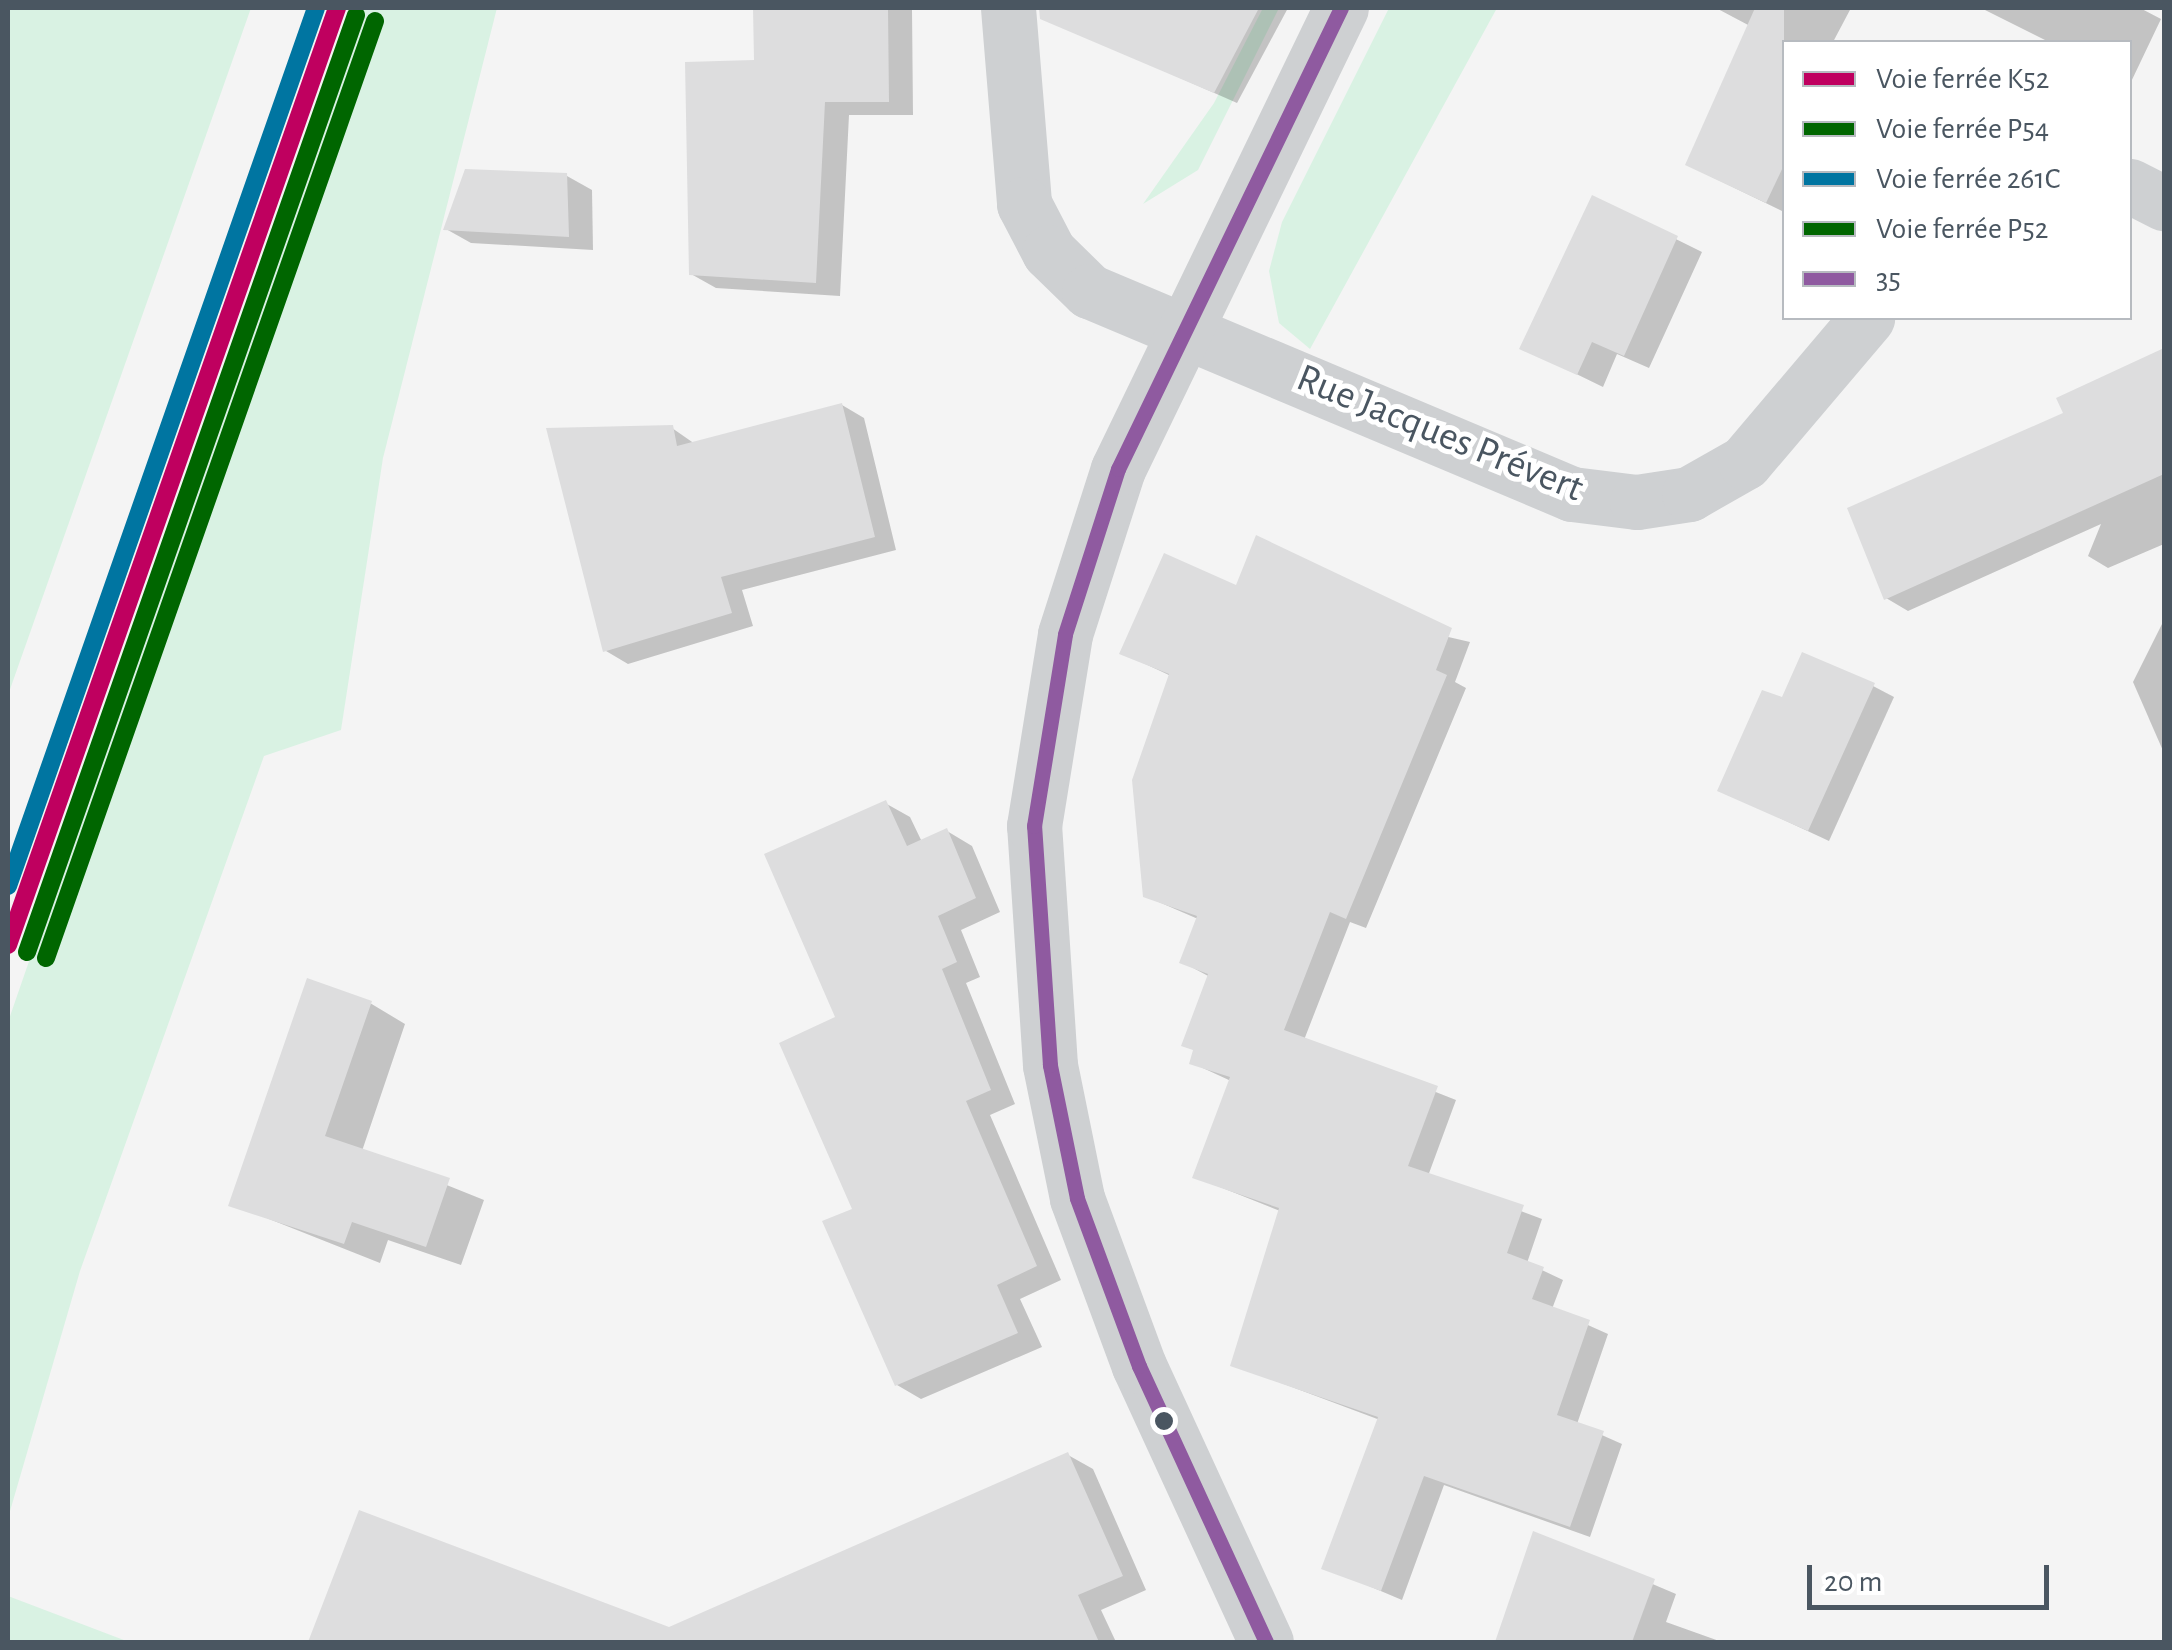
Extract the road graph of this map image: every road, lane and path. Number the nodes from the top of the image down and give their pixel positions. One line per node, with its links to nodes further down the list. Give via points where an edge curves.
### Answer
1 (1008, 8): 6 (street, Rue Jacques Prévert, via 1024,204 1049,252 1088,291)
2 (1341, 8): 6 (street)
3 (2132, 187): 4 (street)
4 (2164, 203)
5 (1865, 320): 6 (street, Rue Jacques Prévert, via 1746,462 1689,494 1636,502 1572,494)
6 (1184, 330): 7 (street, via 1118,469 1065,634 1034,826 1034,912 1077,1198 1138,1366)
7 (1262, 1642)

